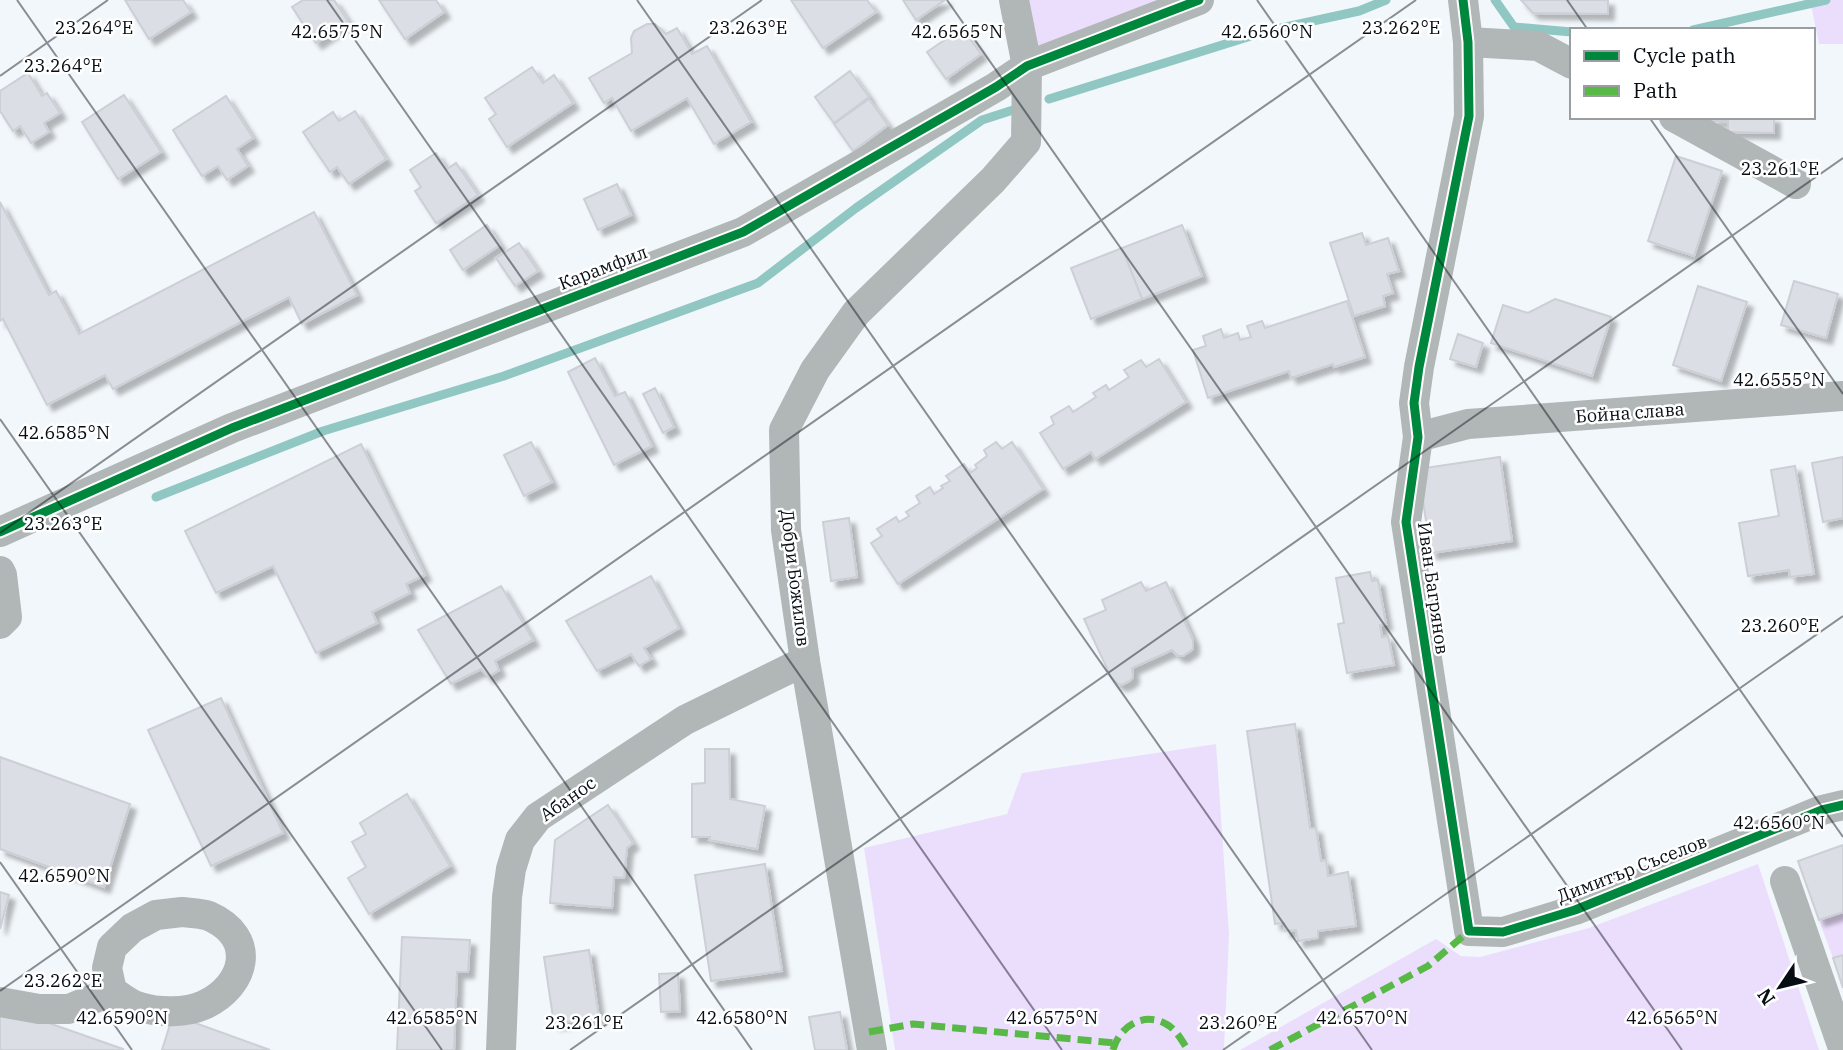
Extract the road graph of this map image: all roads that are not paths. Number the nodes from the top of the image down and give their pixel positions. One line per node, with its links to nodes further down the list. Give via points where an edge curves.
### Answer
1 (1014, 0): 6 (street, Добри Божилов)
2 (1199, 0): 6 (street, Карамфил)
3 (1463, 0): 4 (street, Иван Багрянов)
4 (1468, 42): 5 (street, via 1538,46); 10 (street, Иван Багрянов, via 1469,116 1419,367 1414,403)
5 (1570, 63)
6 (1027, 66): 11 (street, Карамфил, via 743,232 232,428); 14 (street, Добри Божилов, via 1026,142 856,313 815,370 784,429 786,530)
7 (1678, 119): 8 (street)
8 (1796, 184)
9 (1843, 396): 10 (street, Бойна слава, via 1468,424)
10 (1418, 437): 17 (street, Иван Багрянов, via 1406,522)
11 (0, 532)
12 (0, 571): 13 (street, via 7,617)
13 (0, 624)
14 (806, 661): 21 (street, Абанос, via 685,720 538,817 520,840 511,869); 22 (street, Добри Божилов)
15 (1843, 805): 17 (street, Димитър Съселов, via 1575,910 1503,932)
16 (1785, 881): 20 (street)
17 (1469, 931)
18 (112, 991): 19 (street, via 69,1009)
19 (0, 1002)
20 (1843, 1048)
21 (501, 1050)
22 (872, 1050)

